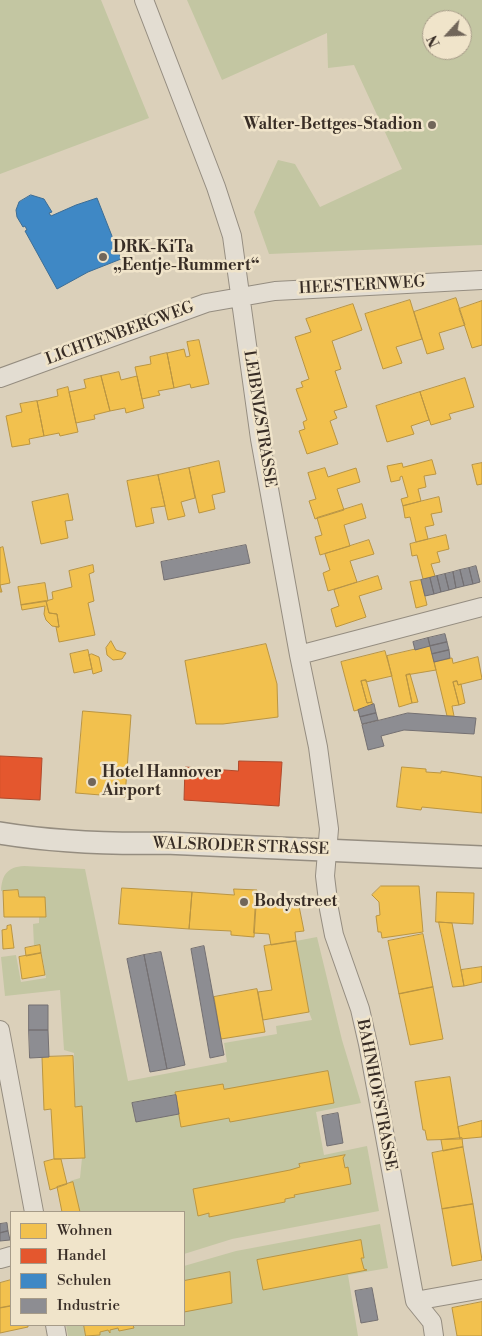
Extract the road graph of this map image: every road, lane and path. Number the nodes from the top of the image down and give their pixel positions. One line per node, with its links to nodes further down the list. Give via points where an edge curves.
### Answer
1 (144, 0): 3 (street, LEIBNIZSTRASSE, via 232,236)
2 (482, 280): 3 (street, HEESTERNWEG, via 275,291)
3 (242, 296): 4 (street, LICHTENBERGWEG, via 206,303); 6 (street, LEIBNIZSTRASSE, via 260,439)
4 (0, 378)
5 (482, 607): 6 (street)
6 (299, 655): 8 (street, LEIBNIZSTRASSE, via 318,747 328,829)
7 (0, 833): 8 (street, WALSRODER STRASSE, via 116,844)
8 (326, 850): 9 (street, WALSRODER STRASSE); 14 (street, BAHNHOFSTRASSE, via 325,876 334,935 360,1009 368,1044)
9 (482, 857)
10 (0, 1030): 11 (street)
11 (8, 1116): 12 (street)
12 (34, 1211)
13 (482, 1289): 14 (street)
14 (415, 1302): 15 (street, via 432,1322)
15 (434, 1336)

